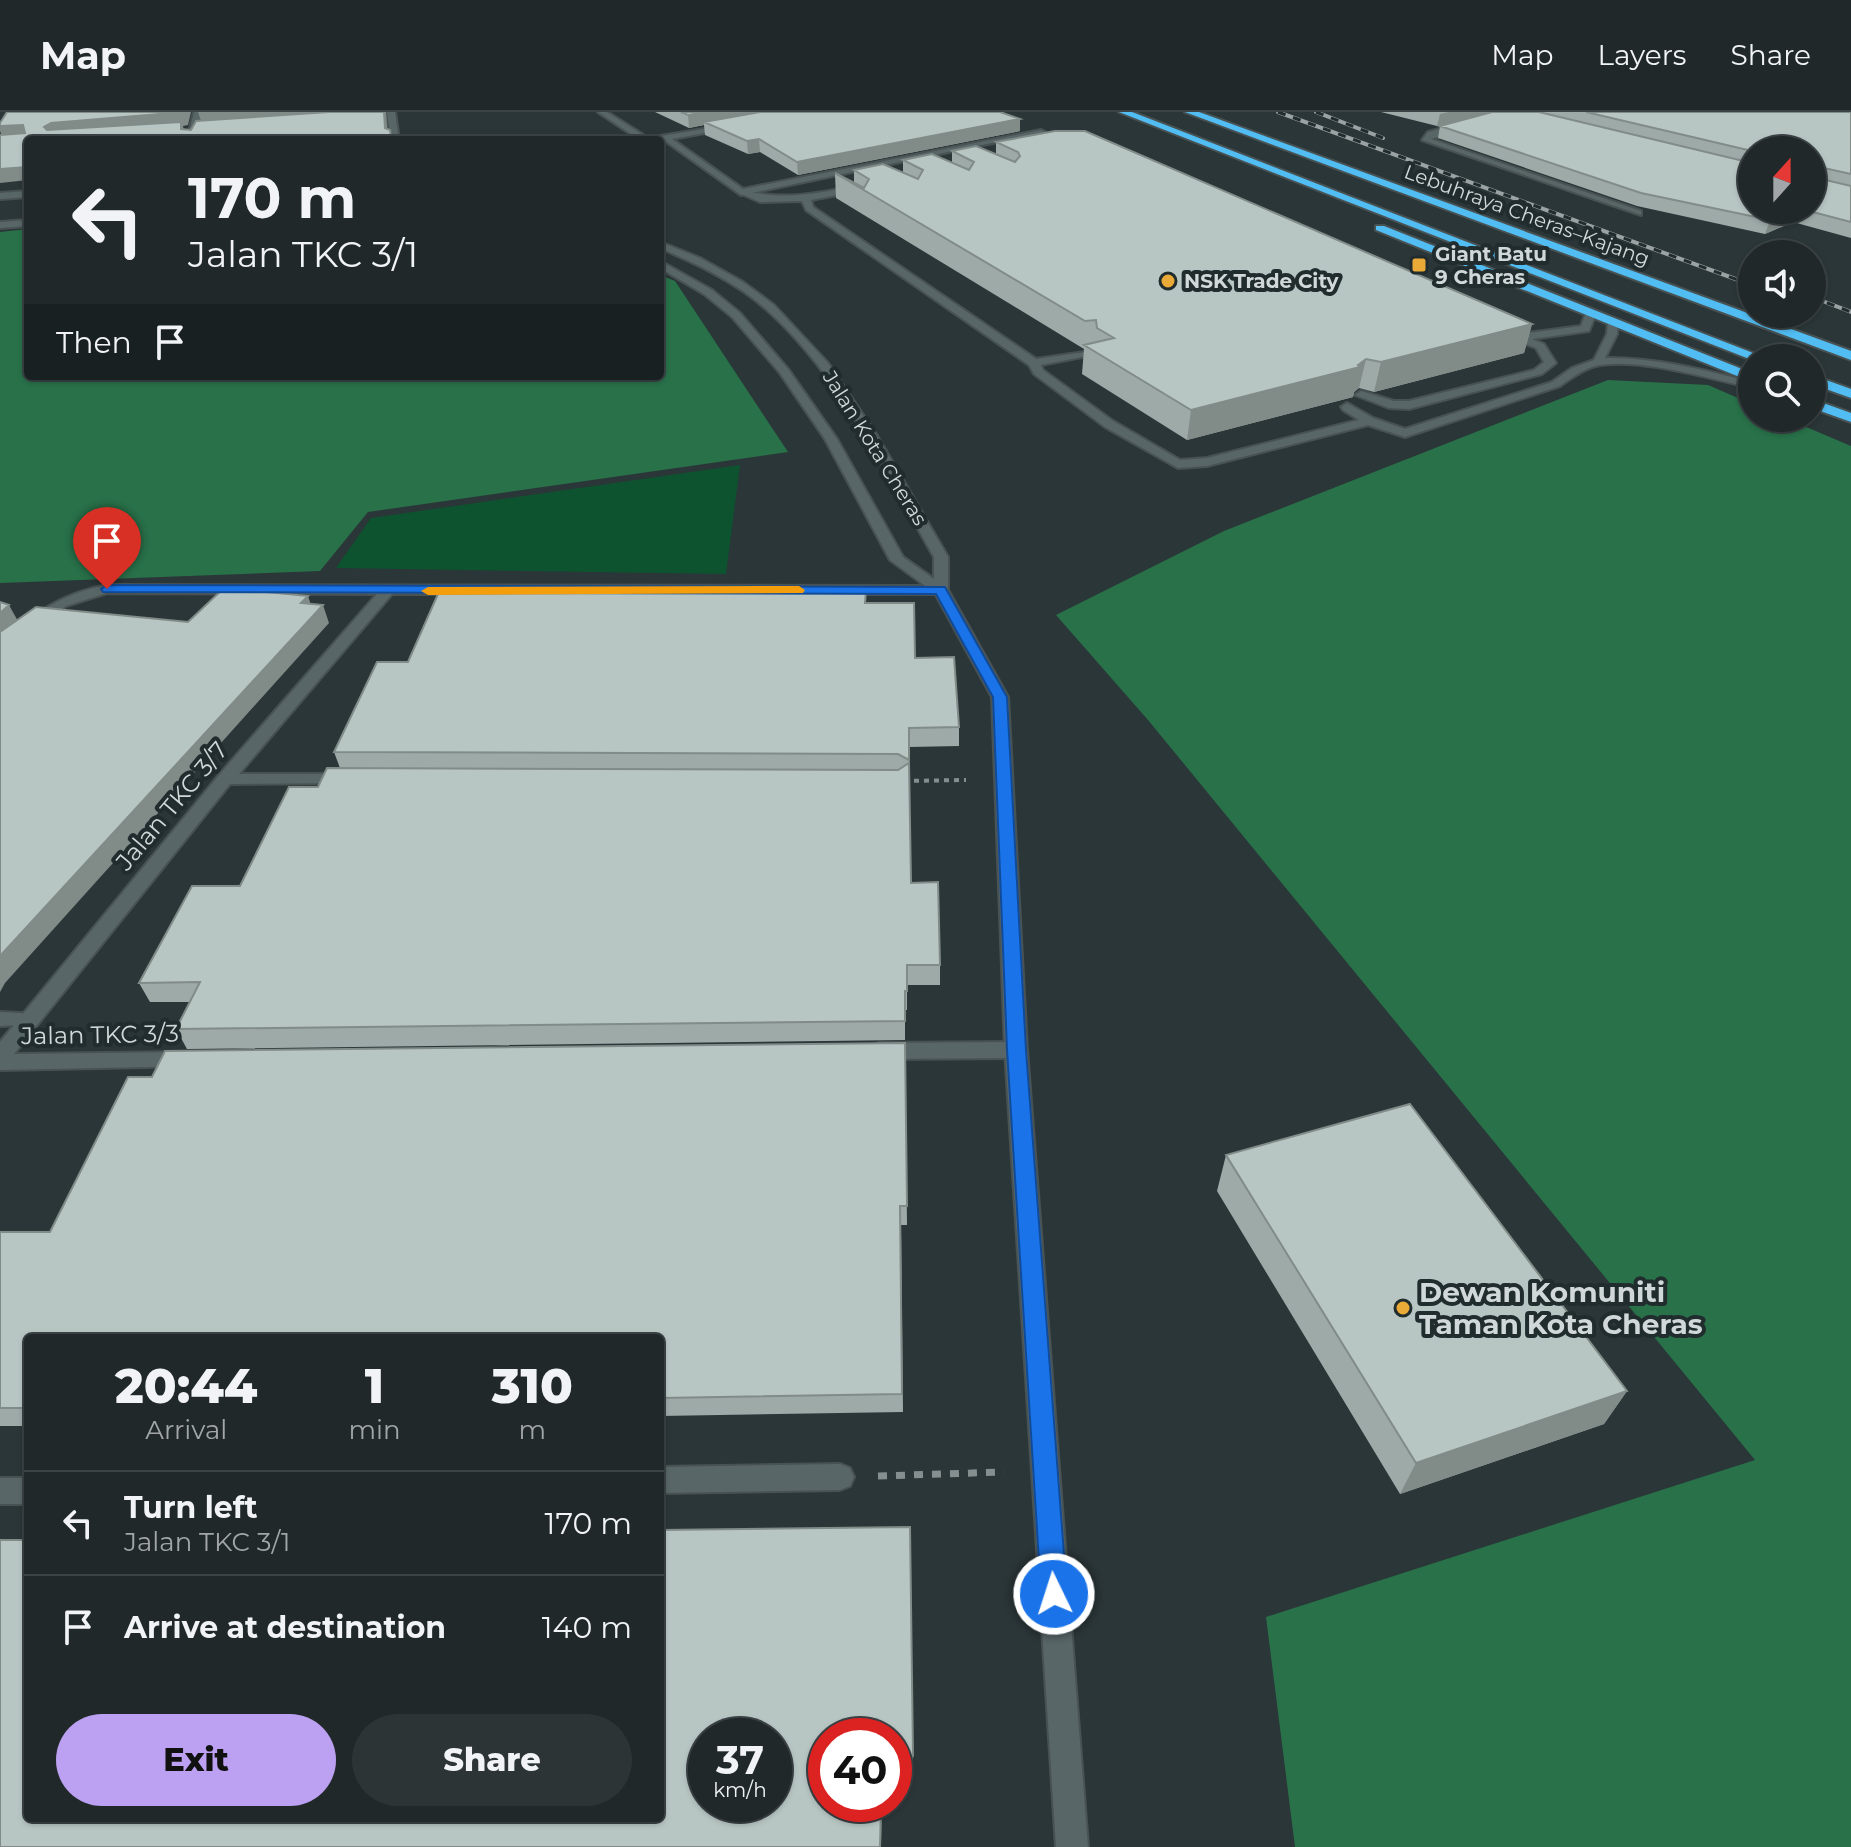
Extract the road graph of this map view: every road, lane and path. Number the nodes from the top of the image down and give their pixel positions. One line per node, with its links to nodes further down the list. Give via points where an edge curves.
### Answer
1 (198, 112): 11 (street)
2 (391, 112): 15 (street)
3 (602, 112): 16 (street)
4 (1124, 112): 8 (highway, Lebuhraya Cheras–Kajang)
5 (1190, 112): 44 (highway, Lebuhraya Cheras–Kajang)
6 (1513, 112): 7 (street); 27 (street, via 1431,134 1426,140)
7 (1527, 116)
8 (1150, 122): 18 (highway); 42 (highway, Lebuhraya Cheras–Kajang)
9 (743, 124): 17 (street)
10 (209, 128): 11 (street)
11 (194, 130): 12 (street); 14 (street)
12 (178, 131)
13 (1041, 132): 20 (street)
14 (192, 136)
15 (394, 136)
16 (641, 136)
17 (666, 138): 20 (street)
18 (1233, 168)
19 (875, 185): 21 (street)
20 (741, 192): 24 (street, via 760,199)
21 (839, 192): 24 (street); 25 (street)
22 (24, 194): 23 (street)
23 (0, 196)
24 (806, 198): 46 (street, via 809,208)
25 (852, 200)
26 (1479, 204): 35 (highway)
27 (1638, 213)
28 (24, 214): 29 (street)
29 (0, 216)
30 (24, 223): 32 (street)
31 (1370, 224): 36 (highway)
32 (0, 225)
33 (664, 247): 58 (street, Jalan Kota Cheras, via 739,284 770,307 824,365 941,557)
34 (664, 266): 58 (street, Jalan Kota Cheras, via 736,315 784,371 831,439 897,560)
35 (1738, 301)
36 (1591, 313): 37 (highway); 40 (street, via 1585,329)
37 (1613, 322): 45 (street); 49 (highway)
38 (1495, 328): 40 (street)
39 (1809, 328): 41 (highway)
40 (1518, 337): 48 (street, via 1545,353 1550,363)
41 (1851, 344)
42 (1738, 350)
43 (1088, 353): 46 (street)
44 (1851, 356)
45 (1598, 362): 47 (street); 50 (street, via 1669,368)
46 (1034, 363): 57 (street, via 1038,372 1109,424 1178,464 1207,462)
47 (1575, 370): 48 (street); 57 (street, via 1556,384 1405,433)
48 (1538, 372): 53 (street, via 1409,405)
49 (1738, 372)
50 (1738, 382)
51 (1826, 384): 52 (highway)
52 (1851, 394)
53 (1361, 395)
54 (1347, 407): 57 (street)
55 (1826, 408): 56 (highway)
56 (1851, 418)
57 (1369, 421)
58 (941, 590): 59 (street); 63 (street, Jalan Kota Cheras, via 1000,697)
59 (387, 591): 60 (street, via 107,589 52,606); 61 (street, Jalan TKC 3/7)
60 (0, 650)
61 (225, 779): 62 (street); 66 (street, Jalan TKC 3/7)
62 (366, 779)
63 (1003, 780): 64 (path); 67 (street, Jalan Kota Cheras)
64 (898, 781)
65 (0, 1019): 66 (street)
66 (29, 1019): 69 (street, Jalan TKC 3/7)
67 (1016, 1050): 68 (street); 71 (street, Jalan Kota Cheras)
68 (858, 1052)
69 (0, 1059): 70 (street, Jalan TKC 3/3)
70 (206, 1059)
71 (1045, 1471): 72 (path); 76 (street, Jalan Kota Cheras)
72 (840, 1477): 73 (street)
73 (664, 1480)
74 (0, 1491): 75 (street)
75 (24, 1491)
76 (1072, 1847)

